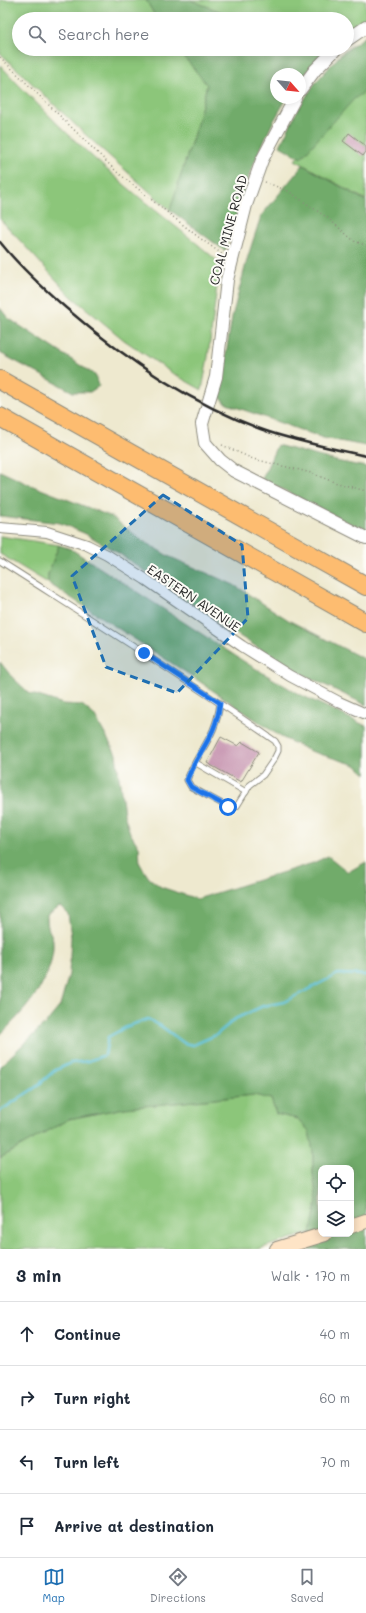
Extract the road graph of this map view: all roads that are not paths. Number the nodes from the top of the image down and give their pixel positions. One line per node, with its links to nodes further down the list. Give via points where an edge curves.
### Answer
1 (366, 27): 2 (street)
2 (354, 35)
3 (329, 56): 4 (street)
4 (306, 82)
5 (292, 104): 9 (street, COAL MINE ROAD, via 262,160 246,205 227,280 216,377 202,424 206,444 234,471)
6 (0, 380): 11 (highway)
7 (0, 417): 14 (highway)
8 (0, 528): 16 (street, EASTERN AVENUE, via 47,532 87,545 107,555 290,676)
9 (366, 538)
10 (0, 561): 15 (lane)
11 (343, 573): 12 (highway); 13 (highway)
12 (366, 580)
13 (366, 586)
14 (366, 623)
15 (220, 703): 17 (lane, via 215,728); 18 (lane, via 275,741 278,746 274,759)
16 (366, 714)
17 (196, 762): 18 (lane); 18 (lane, via 187,780 191,787 232,808)
18 (246, 792)
19 (366, 1221): 20 (main road)
20 (354, 1225)
21 (318, 1236): 22 (main road)
22 (277, 1249)

